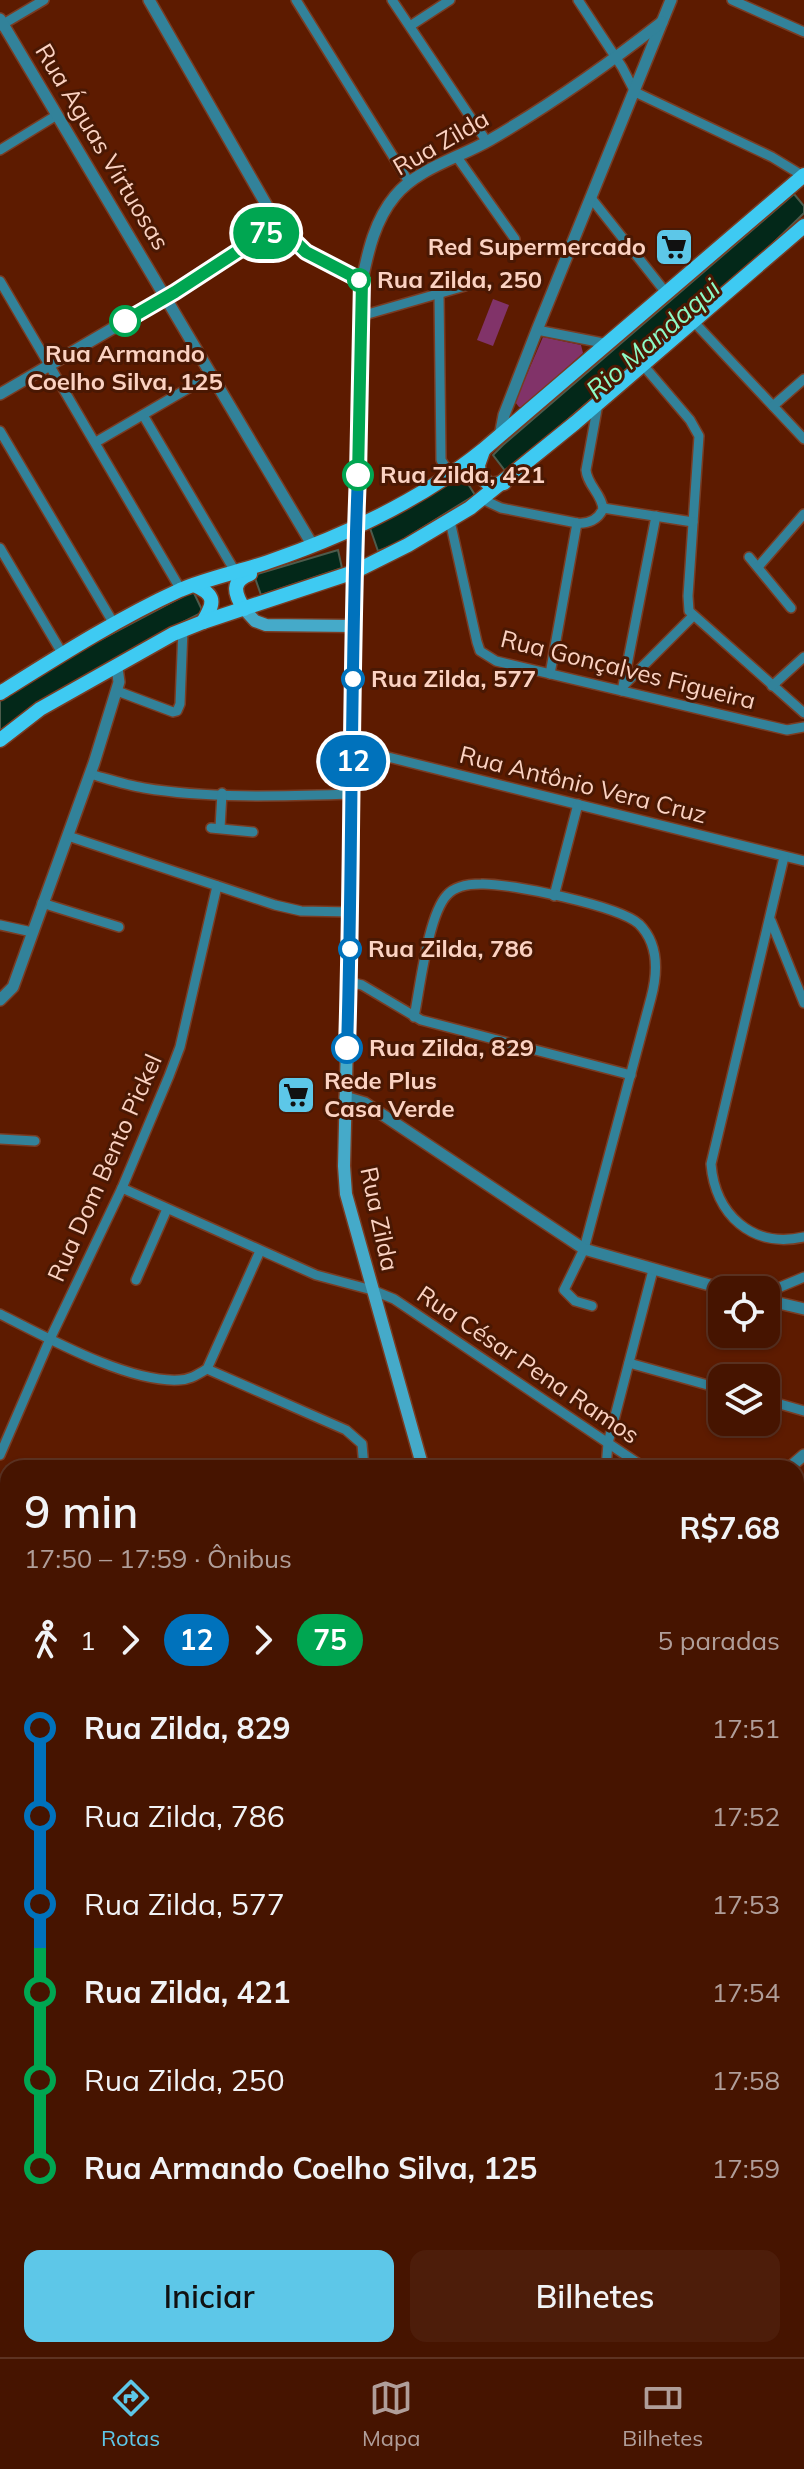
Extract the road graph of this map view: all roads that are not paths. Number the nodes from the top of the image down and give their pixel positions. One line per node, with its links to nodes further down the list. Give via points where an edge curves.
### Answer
1 (44, 0): 10 (street)
2 (149, 0): 22 (street)
3 (296, 0): 20 (street)
4 (392, 0): 11 (street)
5 (450, 0): 11 (street)
6 (578, 0): 13 (street)
7 (671, 0): 9 (street)
8 (732, 0): 12 (street)
9 (662, 22): 13 (street, Rua Zilda); 14 (street)
10 (1, 23): 15 (street, Rua Águas Virtuosas)
11 (410, 26): 16 (street)
12 (804, 32)
13 (615, 57): 14 (street); 16 (street, Rua Zilda)
14 (635, 92): 19 (street); 21 (street)
15 (57, 115): 17 (street); 30 (street, Rua Águas Virtuosas)
16 (487, 142): 18 (street, Rua Zilda)
17 (0, 150)
18 (457, 157): 20 (street, Rua Zilda); 24 (street)
19 (804, 176): 29 (main road)
20 (409, 182): 26 (street, Rua Zilda, via 384,211)
21 (591, 198): 29 (street); 33 (street)
22 (278, 225): 26 (street, via 306,252); 30 (street)
23 (804, 226): 32 (main road)
24 (515, 239)
25 (0, 281): 35 (street)
26 (362, 281): 31 (street, Rua Zilda)
27 (465, 286): 28 (street)
28 (439, 294): 31 (street); 48 (street, via 441,460)
29 (667, 294): 34 (main road)
30 (165, 297): 35 (street); 37 (street, Rua Águas Virtuosas)
31 (361, 316): 57 (street, Rua Zilda)
32 (694, 322): 36 (main road); 41 (street)
33 (537, 330): 34 (street); 44 (street)
34 (608, 344): 44 (main road)
35 (50, 364): 39 (street); 46 (street)
36 (643, 365): 40 (main road); 55 (street, via 699,436)
37 (211, 375): 42 (street); 58 (street, Rua Águas Virtuosas)
38 (804, 379): 41 (street)
39 (0, 394)
40 (598, 404): 49 (main road); 51 (street, via 586,476)
41 (773, 406): 45 (street)
42 (143, 415): 46 (street); 64 (street)
43 (0, 431): 70 (street)
44 (500, 436): 47 (main road)
45 (804, 439)
46 (96, 442): 65 (street)
47 (481, 456): 48 (main road); 49 (main road, via 479,475 486,483)
48 (451, 475): 57 (main road)
49 (500, 484): 50 (main road)
50 (482, 499): 54 (main road); 56 (street, via 501,508)
51 (603, 508): 53 (street); 56 (street, via 592,521)
52 (804, 514): 62 (street)
53 (656, 516): 55 (street); 78 (street)
54 (450, 521): 63 (main road); 76 (street, Rua Gonçalves Figueira, via 480,651 496,661)
55 (693, 522): 68 (street, via 687,604)
56 (577, 523): 76 (street)
57 (356, 527): 58 (main road); 63 (main road, Rua Zilda)
58 (313, 546): 61 (main road)
59 (0, 548): 73 (street)
60 (749, 557): 62 (street)
61 (266, 563): 64 (main road); 67 (main road, via 238,580 237,595)
62 (758, 567): 66 (street)
63 (354, 572): 67 (main road); 71 (main road, Rua Zilda)
64 (236, 573): 65 (main road)
65 (188, 588): 69 (main road, via 207,591 211,597); 70 (main road)
66 (791, 608)
67 (244, 609): 69 (main road); 71 (main road, via 266,625)
68 (693, 616): 77 (street); 78 (street)
69 (203, 622): 72 (main road)
70 (114, 624): 73 (main road)
71 (353, 626): 84 (main road, Rua Zilda)
72 (183, 629): 75 (main road); 79 (street, via 177,711)
73 (62, 653): 80 (main road)
74 (804, 657): 77 (street)
75 (117, 668): 79 (street); 83 (main road, via 40,709)
76 (550, 674): 78 (street, Rua Gonçalves Figueira)
77 (772, 686): 81 (street)
78 (623, 688): 82 (street, Rua Gonçalves Figueira, via 787,730)
79 (117, 691): 85 (street)
80 (0, 693)
81 (804, 713)
82 (804, 727)
83 (0, 740)
84 (352, 748): 87 (main road, Rua Zilda); 88 (street, Rua Antônio Vera Cruz)
85 (90, 774): 86 (street, via 141,788); 90 (street)
86 (222, 793): 87 (street); 89 (street, via 216,828)
87 (353, 794): 96 (main road, Rua Zilda)
88 (578, 804): 91 (street, Rua Antônio Vera Cruz); 94 (street)
89 (253, 832)
90 (68, 836): 93 (street); 95 (street)
91 (784, 857): 92 (street, Rua Antônio Vera Cruz); 97 (street)
92 (804, 861)
93 (217, 886): 96 (street, via 288,909); 109 (street, Rua Dom Bento Pickel, via 180,1047)
94 (554, 896): 104 (street, via 477,883 447,895 432,928); 105 (street, via 626,915 650,938 655,983)
95 (42, 903): 99 (street); 100 (street)
96 (351, 912): 101 (main road, Rua Zilda)
97 (770, 920): 103 (street); 111 (street, via 711,1164 719,1201 745,1229 785,1240)
98 (0, 925): 100 (street)
99 (119, 927)
100 (32, 932): 102 (street, via 13,987)
101 (349, 982): 104 (street); 106 (main road, Rua Zilda)
102 (0, 1000)
103 (804, 1003)
104 (414, 1017): 105 (street)
105 (631, 1075): 112 (street)
106 (345, 1097): 112 (street, via 365,1103); 119 (main road, Rua Zilda, via 346,1194)
107 (0, 1139): 108 (street)
108 (35, 1141)
109 (122, 1188): 110 (street, Rua César Pena Ramos); 124 (street, Rua Dom Bento Pickel)
110 (167, 1209): 113 (street, Rua César Pena Ramos); 116 (street)
111 (804, 1237)
112 (584, 1249): 114 (street); 121 (street, via 564,1290 575,1301)
113 (260, 1251): 119 (street, Rua César Pena Ramos, via 316,1275); 126 (street)
114 (653, 1270): 117 (street); 125 (street)
115 (804, 1277): 118 (street)
116 (136, 1280)
117 (708, 1285)
118 (780, 1287)
119 (372, 1290): 130 (street, Rua César Pena Ramos, via 405,1305); 133 (main road, Rua Zilda)
120 (780, 1303): 122 (street)
121 (592, 1306)
122 (804, 1309)
123 (0, 1314): 124 (street)
124 (50, 1339): 126 (street, via 159,1380 181,1381); 131 (street, Rua Dom Bento Pickel)
125 (629, 1363): 127 (street); 130 (street)
126 (207, 1369): 132 (street, via 346,1430 362,1444)
127 (708, 1385)
128 (780, 1404): 129 (street)
129 (804, 1411)
130 (608, 1443): 134 (street); 135 (street, Rua César Pena Ramos)
131 (0, 1455)
132 (363, 1460)
133 (421, 1460)
134 (607, 1460)
135 (633, 1460)

